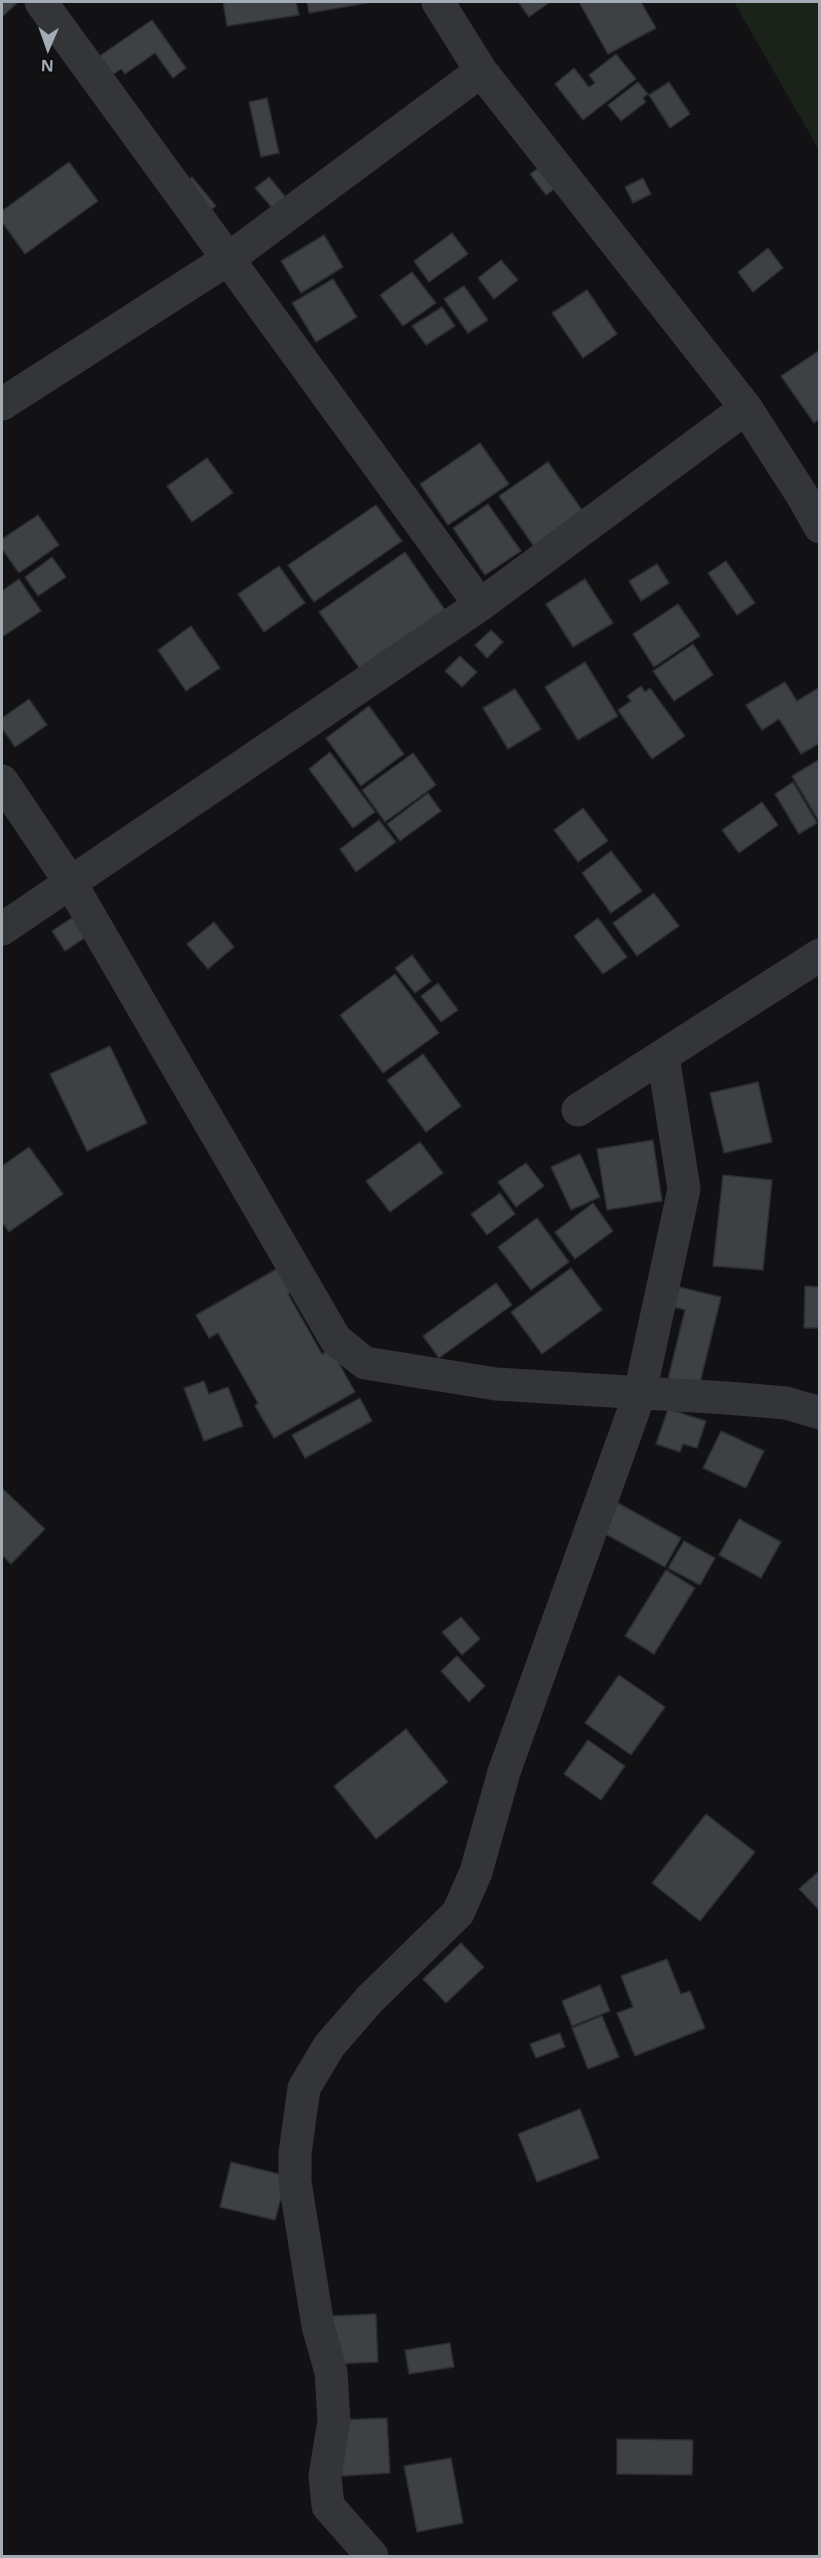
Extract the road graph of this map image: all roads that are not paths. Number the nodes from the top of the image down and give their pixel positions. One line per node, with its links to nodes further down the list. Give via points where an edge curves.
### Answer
1 (42, 2): 4 (street)
2 (438, 2): 3 (street)
3 (481, 71): 4 (street); 6 (street)
4 (228, 259): 5 (street); 8 (street)
5 (2, 404)
6 (746, 408): 7 (street); 8 (street)
7 (819, 527)
8 (480, 605): 10 (street)
9 (2, 781): 10 (street)
10 (70, 882): 11 (street); 15 (street, via 336,1340 365,1363 496,1384)
11 (2, 928)
12 (819, 955): 13 (street)
13 (663, 1056): 14 (street); 15 (street, via 684,1189)
14 (578, 1110)
15 (640, 1394): 16 (street, via 786,1403); 17 (street, via 504,1772 476,1872 458,1913 370,1999 329,2046 304,2088 295,2153 296,2182 318,2326 331,2372 334,2421 325,2476 328,2506)
16 (819, 1413)
17 (372, 2556)

